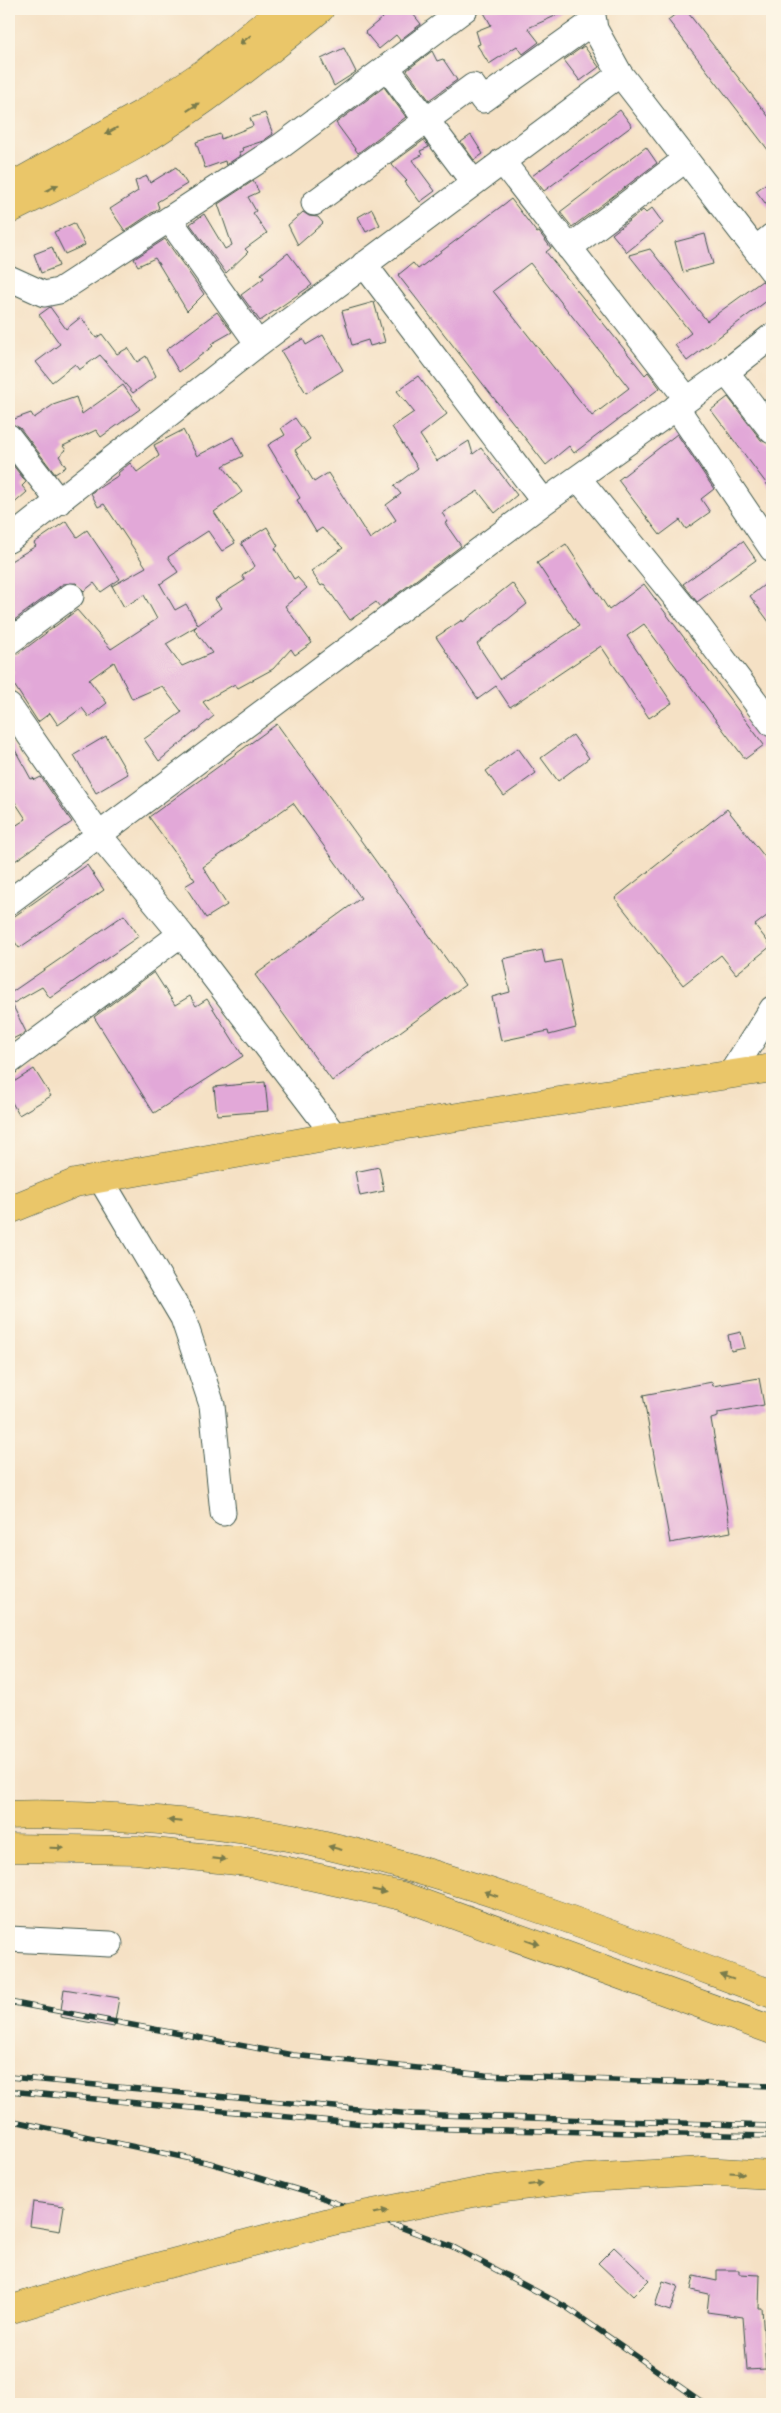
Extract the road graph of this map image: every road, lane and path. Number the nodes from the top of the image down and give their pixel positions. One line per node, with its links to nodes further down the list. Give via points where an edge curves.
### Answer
1 (283, 9): 11 (main road, one-way to 11, via 207,71 147,111)
2 (320, 9): 13 (main road, one-way to 2, via 149,136 242,73)
3 (465, 9): 5 (street)
4 (593, 15): 6 (street, via 595,30); 7 (street, via 483,100 473,86)
5 (387, 68): 7 (street); 14 (street, via 281,146)
6 (620, 74): 8 (street); 9 (street)
7 (427, 121): 10 (street); 12 (street)
8 (686, 159): 15 (street); 16 (street)
9 (502, 161): 10 (street); 16 (street)
10 (474, 183): 17 (street)
11 (9, 188)
12 (314, 203)
13 (9, 210)
14 (169, 219): 19 (street, via 59,291 44,294); 21 (street)
15 (764, 242): 18 (street)
16 (570, 248): 23 (street)
17 (364, 264): 21 (street); 28 (street)
18 (772, 270)
19 (9, 278)
20 (772, 336): 22 (street)
21 (258, 344): 27 (street)
22 (726, 372): 23 (street); 24 (street)
23 (682, 403): 26 (street); 30 (street)
24 (772, 431)
25 (9, 437): 27 (street)
26 (578, 478): 28 (street); 34 (street, via 694,620)
27 (59, 502): 29 (street)
28 (544, 502): 35 (street)
29 (9, 540)
30 (772, 549)
31 (71, 596): 32 (street)
32 (9, 642)
33 (9, 706): 35 (street)
34 (772, 724)
35 (99, 835): 36 (street); 37 (street)
36 (9, 902)
37 (181, 934): 39 (street); 42 (street)
38 (772, 1009): 41 (street)
39 (9, 1062)
40 (772, 1068): 41 (main road)
41 (730, 1075): 42 (main road)
42 (335, 1136): 43 (main road)
43 (100, 1178): 44 (main road, via 75,1183); 45 (street, via 183,1318 212,1405)
44 (9, 1210)
45 (223, 1513)
46 (9, 1814): 50 (main road, one-way to 46, via 446,1878 312,1842 180,1821)
47 (9, 1848): 51 (main road, one-way to 51, via 136,1850 246,1862 402,1896)
48 (9, 1939): 49 (street)
49 (110, 1944)
50 (772, 1994)
51 (772, 2030)
52 (772, 2174): 53 (main road, one-way to 52, bridge, via 99,2282 333,2222 488,2190 586,2178 702,2171)
53 (9, 2310)

